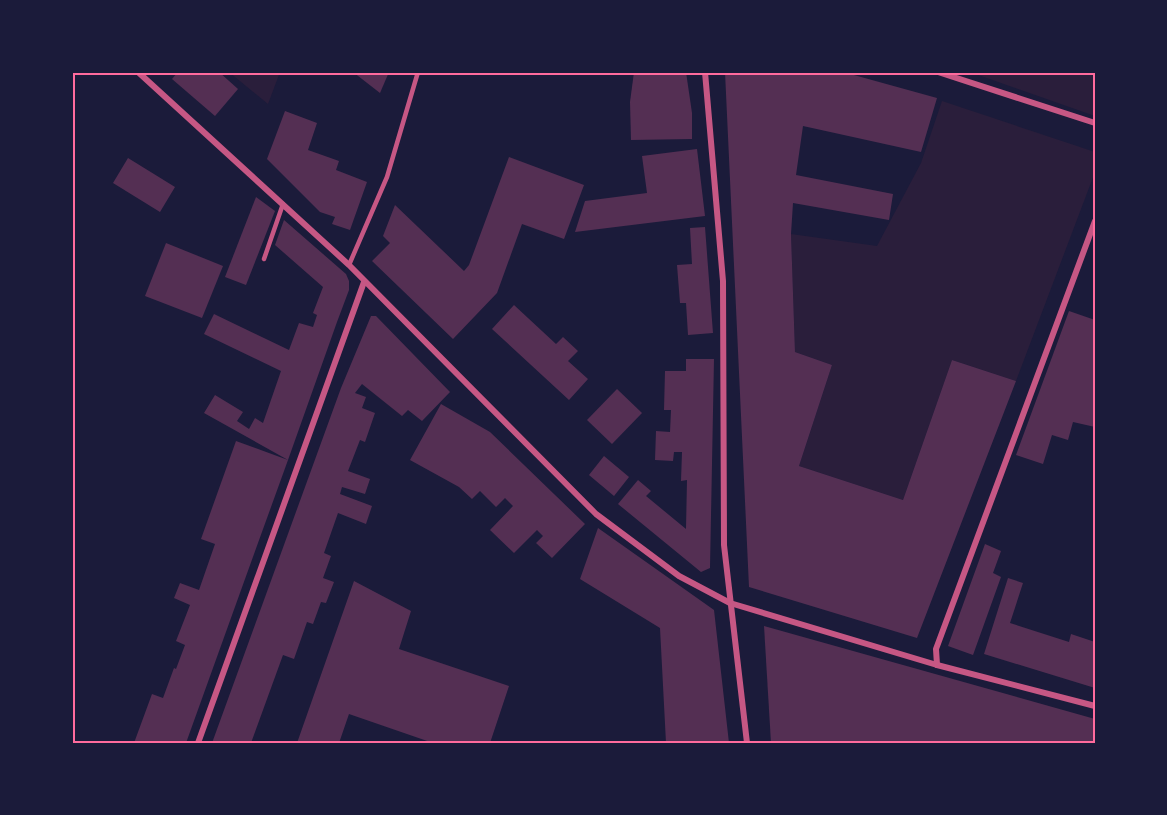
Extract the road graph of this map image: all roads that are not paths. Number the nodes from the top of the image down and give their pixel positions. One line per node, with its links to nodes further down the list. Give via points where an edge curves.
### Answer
1 (138, 72): 6 (street)
2 (418, 72): 9 (lane, via 387,177)
3 (705, 72): 11 (street, via 723,281 724,545)
4 (938, 72): 5 (street)
5 (1095, 123)
6 (283, 204): 8 (lane); 9 (street)
7 (1095, 221): 12 (street, via 936,649)
8 (264, 259)
9 (349, 266): 10 (street)
10 (364, 282): 11 (street, via 596,514 678,576); 14 (street)
11 (730, 603): 12 (street); 15 (street)
12 (937, 665): 13 (street)
13 (1095, 706)
14 (198, 743)
15 (747, 743)

